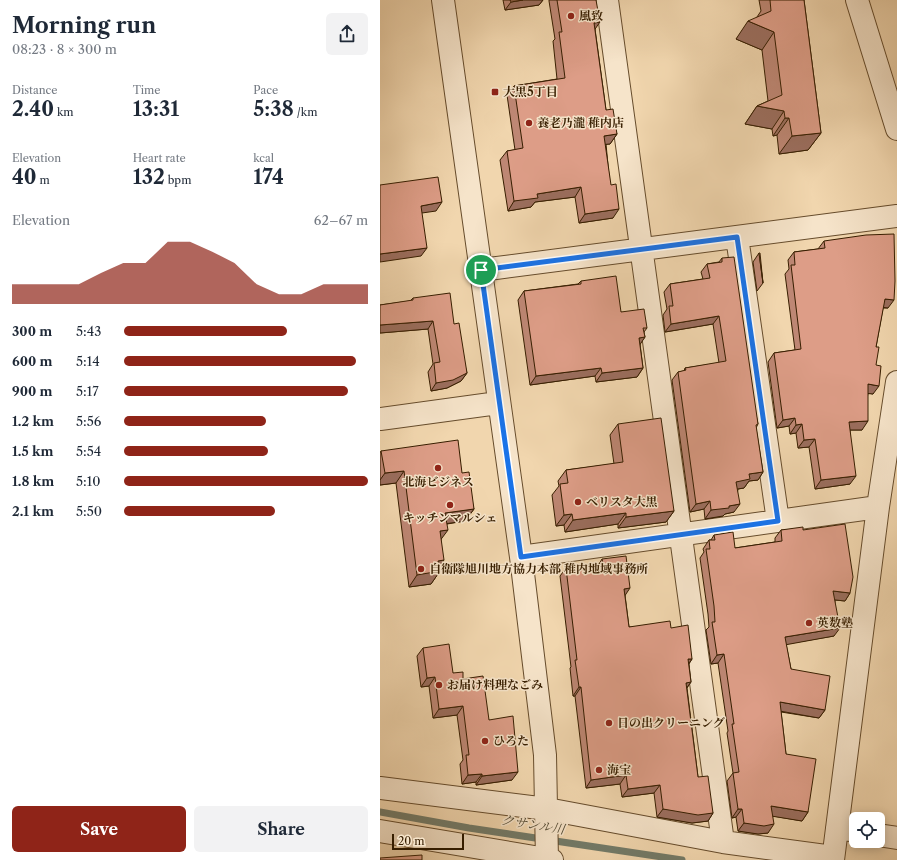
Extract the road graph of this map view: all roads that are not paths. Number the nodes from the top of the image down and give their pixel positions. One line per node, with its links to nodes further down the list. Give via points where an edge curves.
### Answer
1 (443, 0): 8 (street)
2 (607, 0): 7 (street)
3 (857, 0): 4 (street)
4 (897, 129)
5 (897, 216): 6 (street)
6 (737, 237): 7 (street); 13 (street)
7 (642, 249): 8 (street); 14 (street)
8 (481, 270): 10 (street)
9 (897, 382): 12 (street)
10 (498, 402): 11 (street); 15 (street)
11 (380, 419)
12 (878, 508): 13 (street); 18 (street)
13 (778, 521): 14 (street)
14 (681, 535): 15 (street); 22 (street)
15 (521, 557): 17 (street, via 545,755)
16 (380, 788): 17 (street)
17 (546, 816): 22 (street); 23 (street)
18 (846, 830): 24 (street)
19 (380, 831): 23 (street)
20 (885, 836): 21 (street)
21 (897, 838)
22 (723, 842): 24 (street)
23 (548, 857)
24 (833, 859)

